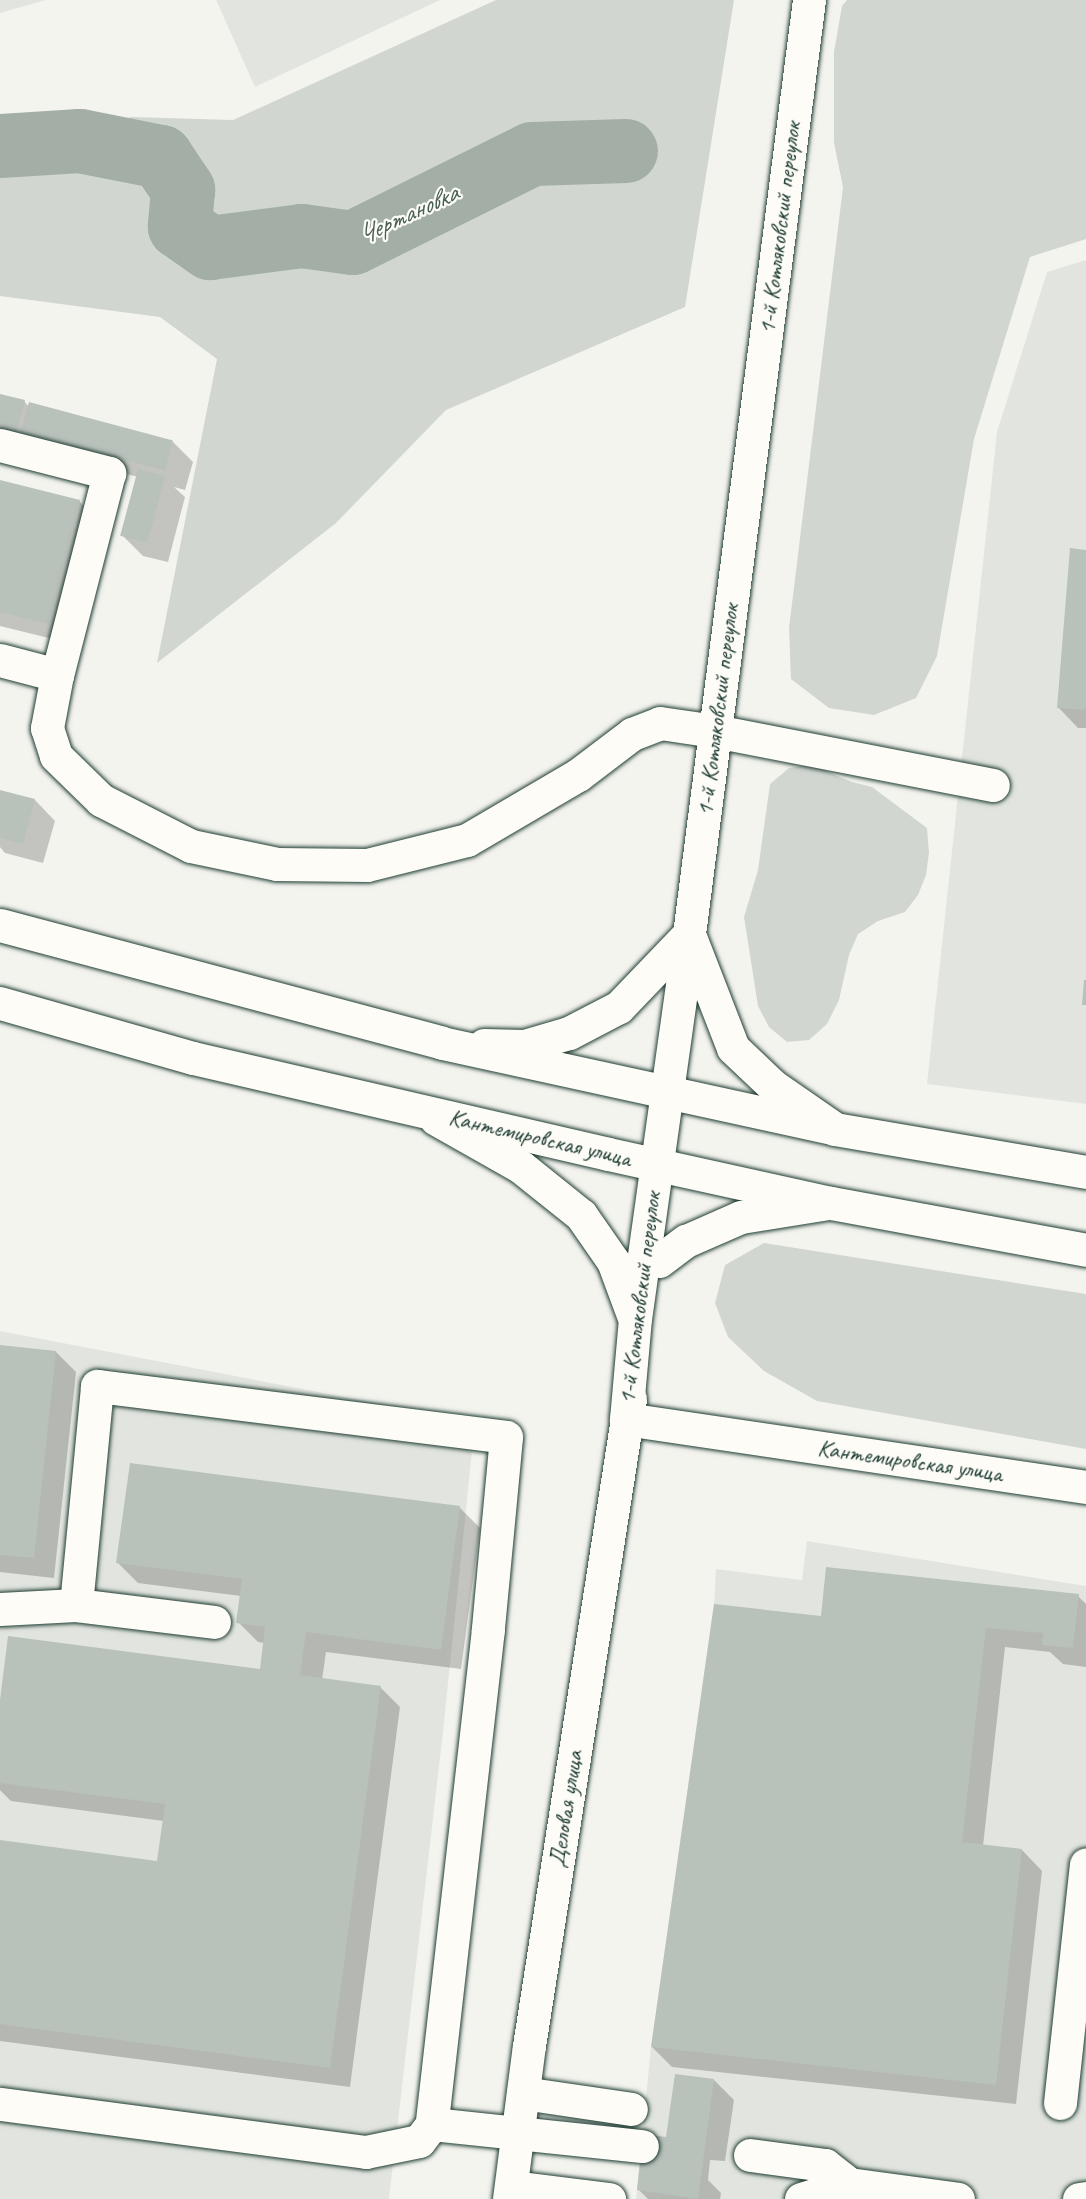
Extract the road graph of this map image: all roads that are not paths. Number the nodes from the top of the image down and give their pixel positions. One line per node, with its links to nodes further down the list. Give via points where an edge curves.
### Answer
1 (809, 0): 5 (street, 1-й Котляковский переулок)
2 (0, 445): 4 (street, via 110,473)
3 (0, 660): 4 (street)
4 (57, 675): 5 (street, via 47,728 56,756 101,800 191,846 277,864 367,865 467,840 578,775 632,734 660,723)
5 (715, 731): 6 (street); 8 (street, 1-й Котляковский переулок)
6 (993, 785)
7 (0, 925): 10 (street)
8 (689, 934): 10 (street, via 619,1007 569,1033 524,1046); 11 (street, 1-й Котляковский переулок); 13 (street, via 733,1048 773,1086)
9 (0, 1003): 12 (street, Кантемировская улица, via 193,1058)
10 (442, 1043): 11 (street)
11 (666, 1094): 13 (street); 15 (street, 1-й Котляковский переулок)
12 (424, 1112): 15 (street, Кантемировская улица); 19 (street, via 521,1167 581,1215 613,1261)
13 (835, 1129): 14 (street)
14 (1086, 1172)
15 (655, 1176): 16 (street, Кантемировская улица); 18 (street); 19 (street, 1-й Котляковский переулок)
16 (831, 1203): 17 (street, Кантемировская улица); 18 (street, via 741,1217 687,1241)
17 (1086, 1250)
18 (658, 1261): 20 (street)
19 (635, 1319): 20 (street, 1-й Котляковский переулок)
20 (626, 1419): 21 (street, Кантемировская улица); 26 (street, Деловая улица)
21 (1086, 1487)
22 (76, 1605): 23 (street); 24 (street); 30 (street, via 97,1386 506,1437)
23 (0, 1609)
24 (214, 1622)
25 (1086, 1864): 27 (street)
26 (523, 2093): 29 (street); 31 (street, Деловая улица)
27 (1060, 2103)
28 (0, 2104): 30 (street, via 366,2152 419,2142)
29 (631, 2109)
30 (432, 2124): 31 (street)
31 (518, 2131): 32 (street); 35 (street, Деловая улица)
32 (642, 2146)
33 (750, 2155): 34 (street, via 825,2165)
34 (849, 2184): 38 (street); 39 (street)
35 (510, 2193): 37 (street)
36 (1086, 2198): 40 (street)
37 (609, 2199)
38 (801, 2199)
39 (958, 2199)
40 (1079, 2199)

